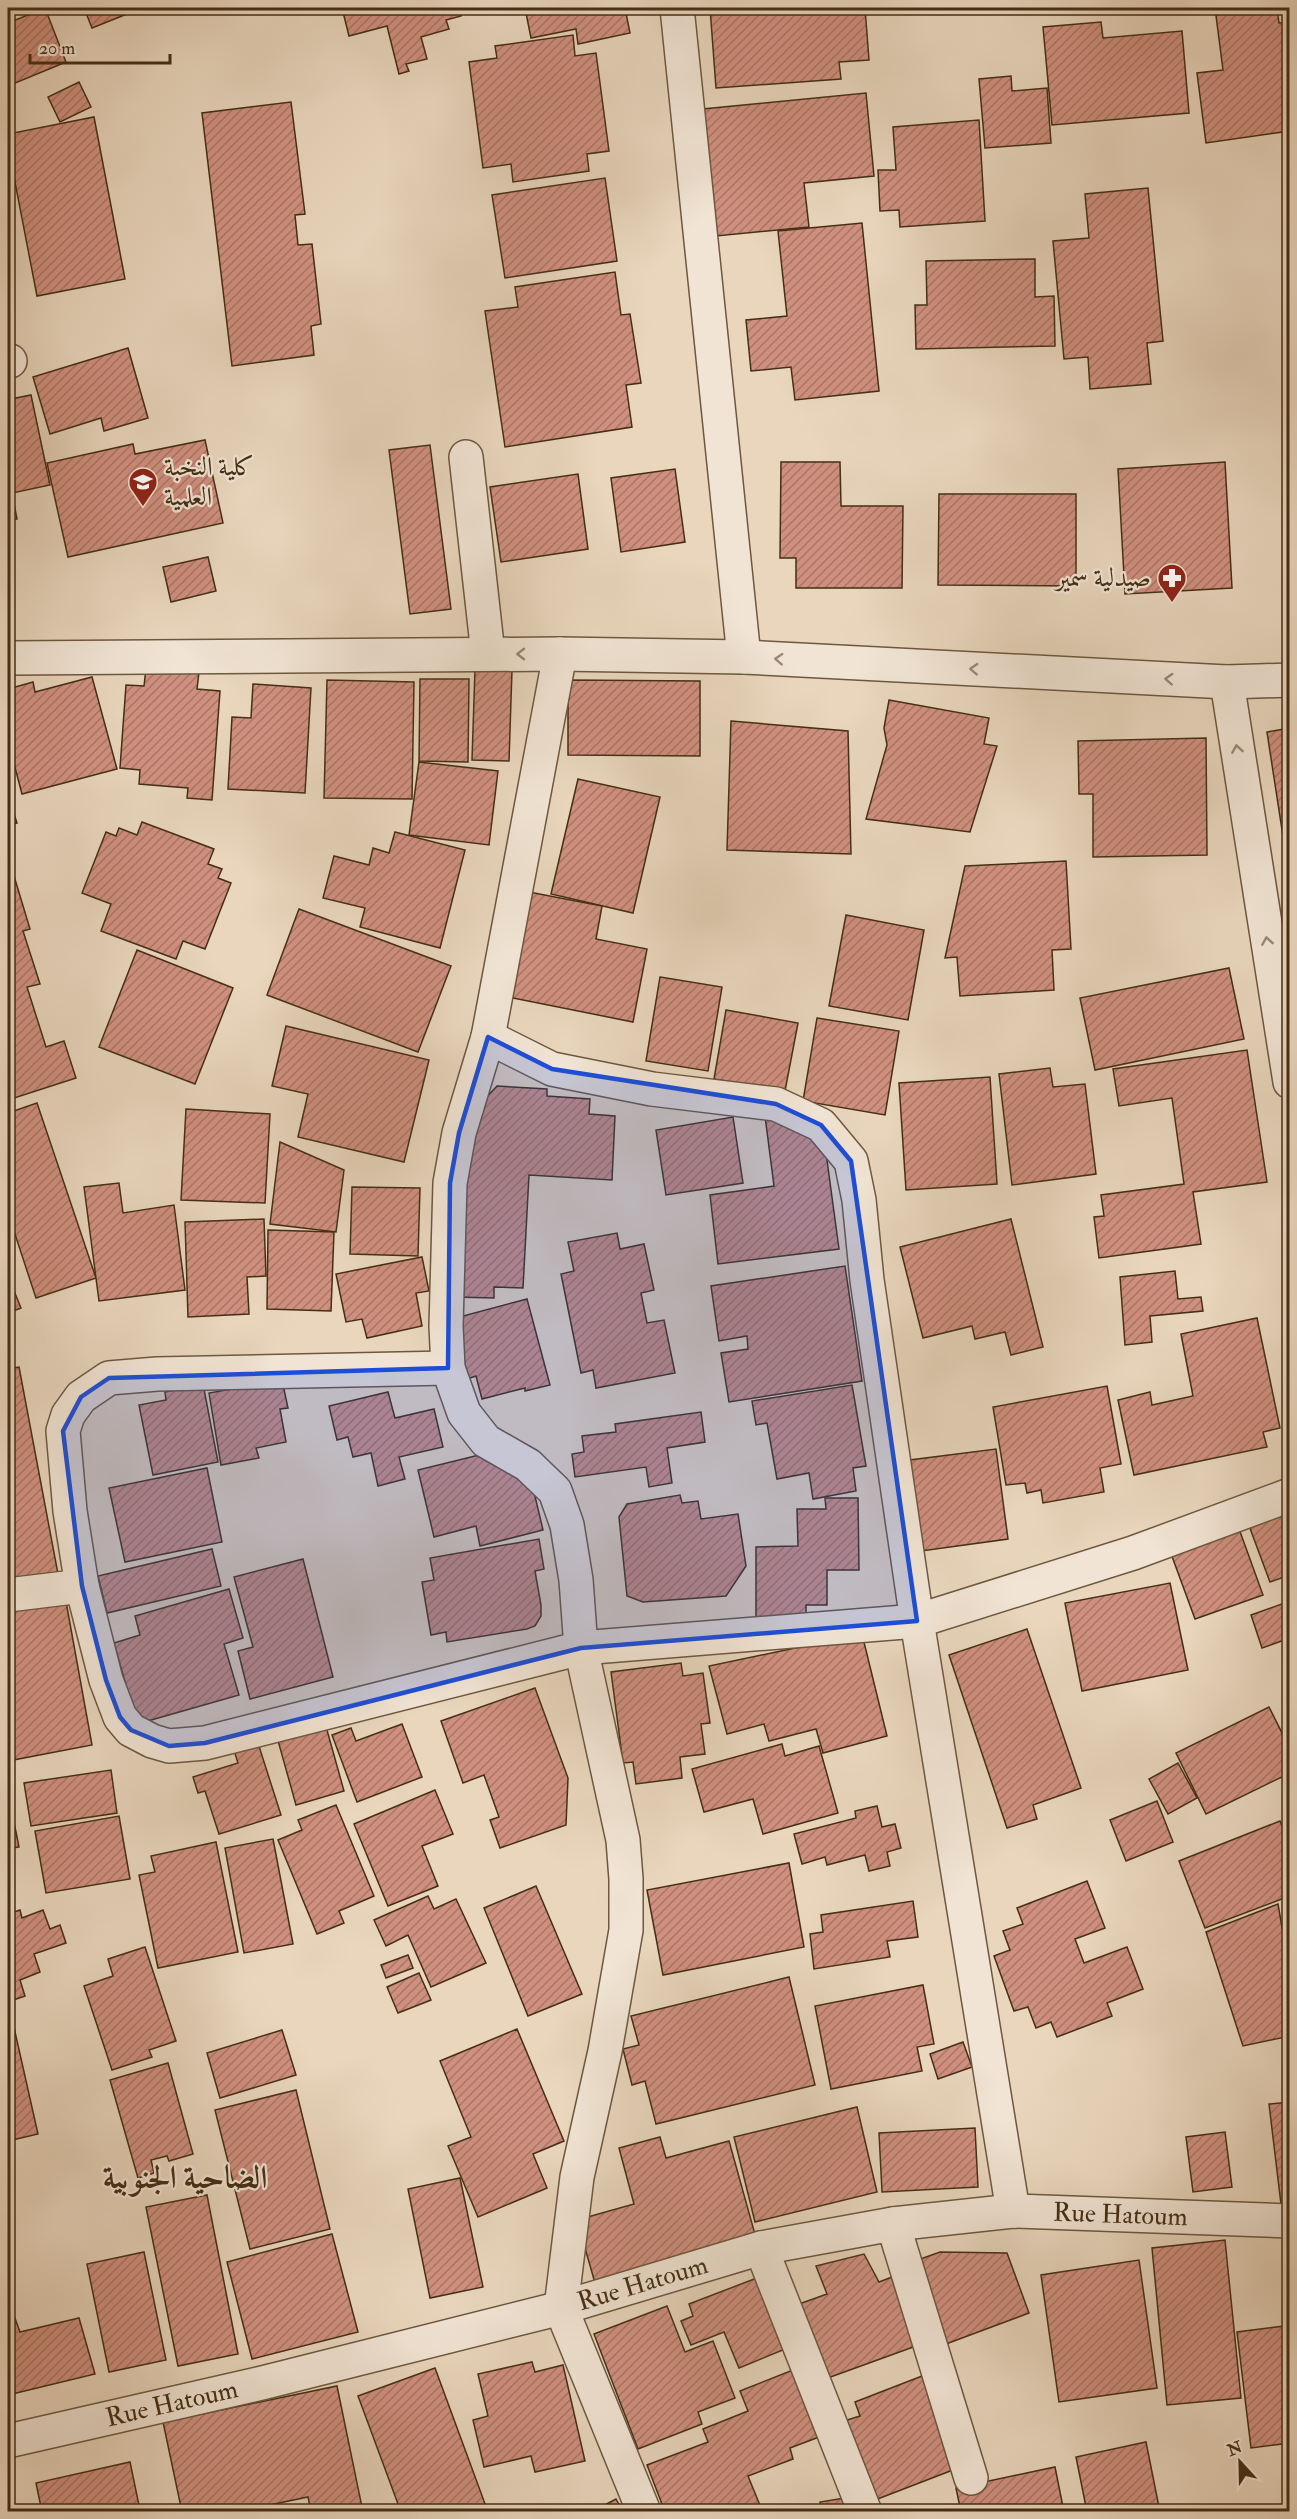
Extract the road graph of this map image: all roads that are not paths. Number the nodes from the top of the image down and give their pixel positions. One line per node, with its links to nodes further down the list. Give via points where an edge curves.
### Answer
1 (677, 8): 5 (street)
2 (466, 458): 3 (street)
3 (488, 654): 4 (street, one-way to 3); 6 (street)
4 (560, 654): 5 (street); 9 (street)
5 (744, 657): 8 (street, one-way to 5)
6 (8, 658)
7 (1290, 680): 8 (street)
8 (1227, 682): 10 (street, one-way to 8)
9 (488, 1037): 11 (street, via 459,1133 450,1183); 15 (street, via 552,1069 652,1089 776,1104 821,1125 851,1161)
10 (1290, 1082)
11 (448, 1368): 13 (street, via 109,1378 81,1397 68,1415 63,1431); 16 (street, via 464,1413 486,1442 528,1465 555,1491 573,1558)
12 (1290, 1495): 15 (street, via 1133,1553)
13 (82, 1586): 14 (street); 16 (street, via 106,1680 120,1717 131,1730 169,1746 205,1743)
14 (8, 1595)
15 (917, 1621): 16 (street); 17 (street)
16 (581, 1648): 21 (street, via 623,1840 626,1930 577,2177)
17 (1013, 2211): 18 (street, Rue Hatoum); 19 (street, Rue Hatoum)
18 (1290, 2221)
19 (893, 2224): 20 (street, Rue Hatoum); 23 (street)
20 (761, 2248): 21 (street, Rue Hatoum); 25 (street)
21 (561, 2308): 22 (street, Rue Hatoum); 24 (street)
22 (8, 2441)
23 (971, 2478)
24 (644, 2511)
25 (865, 2511)

